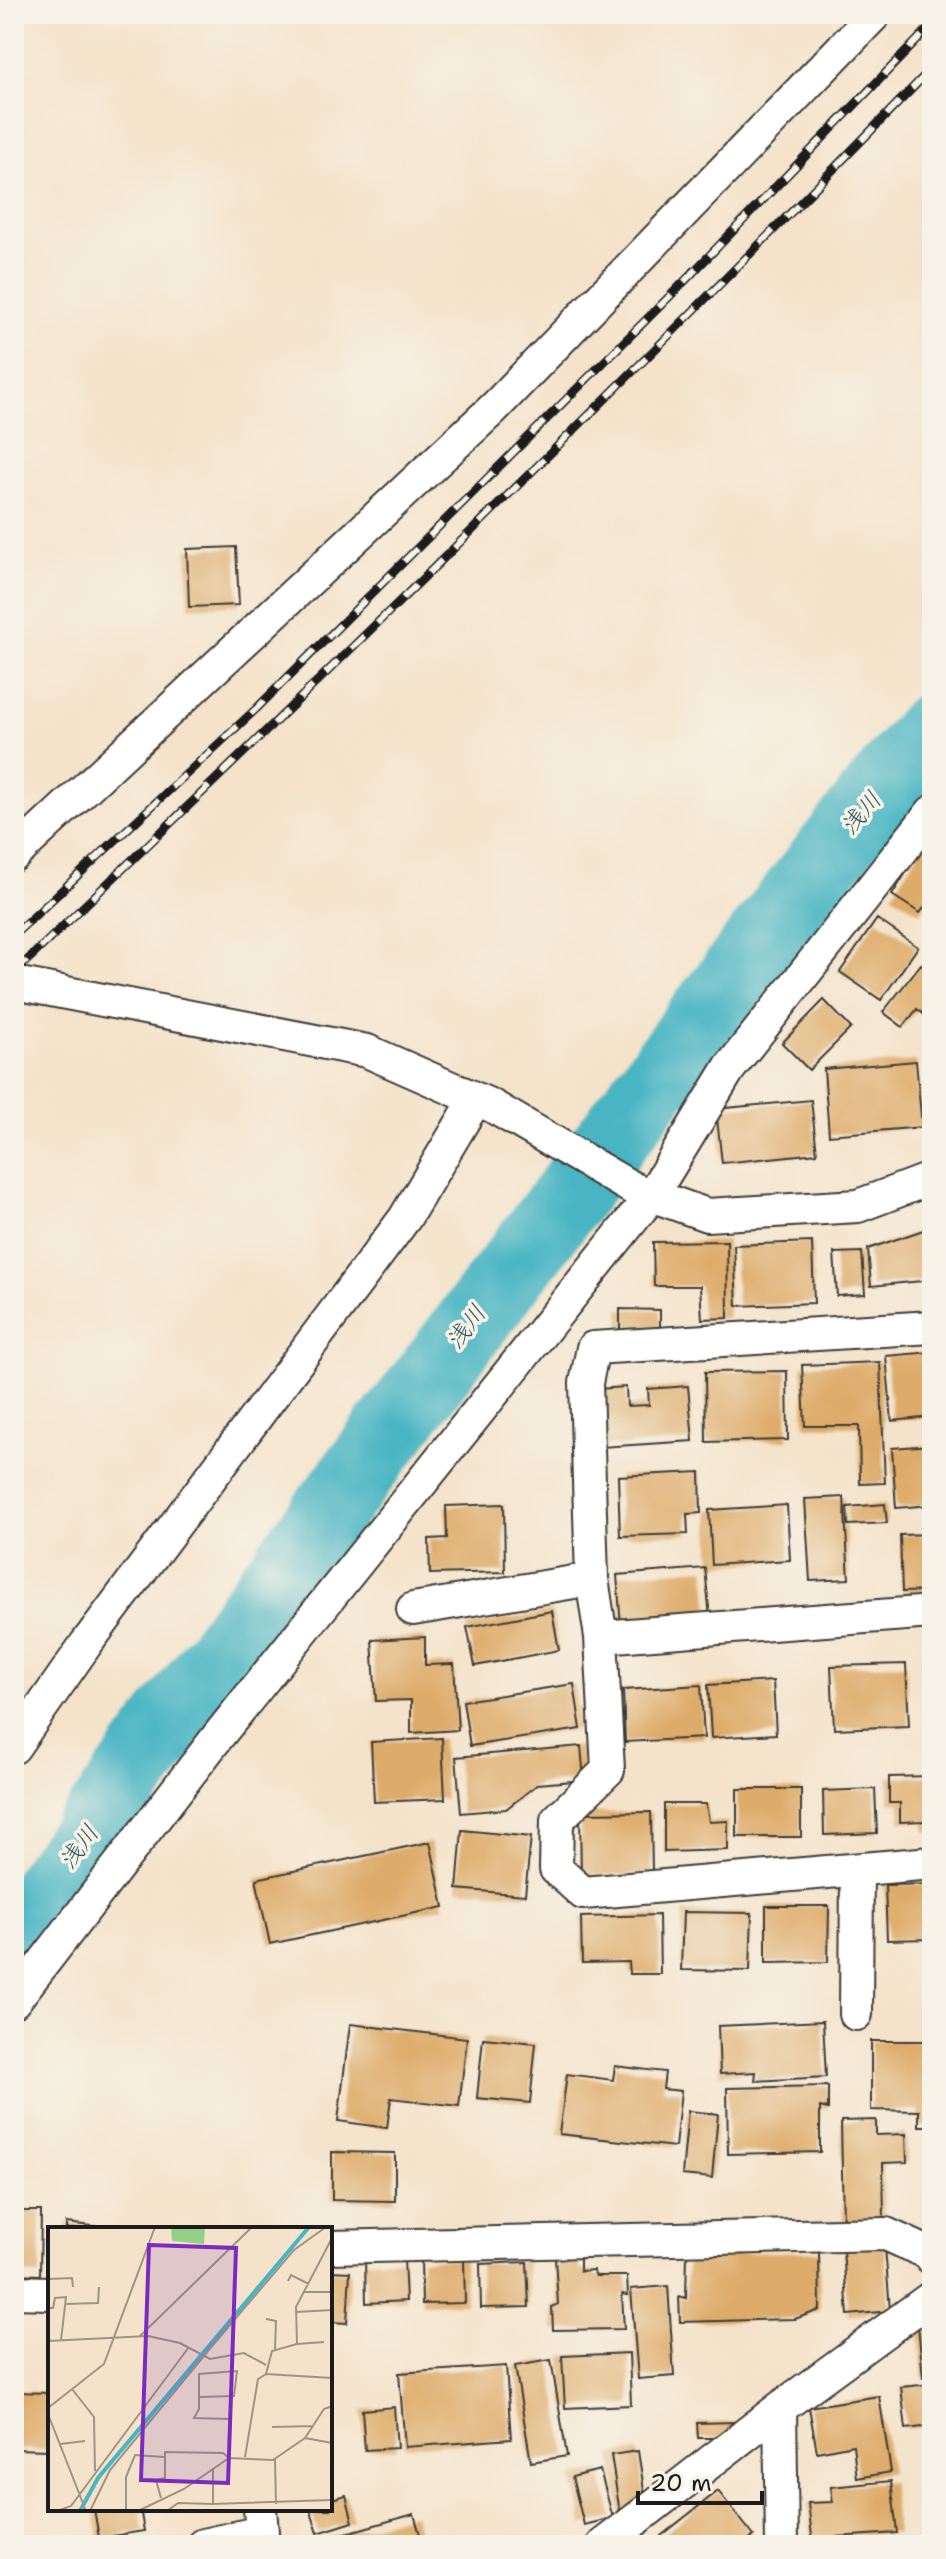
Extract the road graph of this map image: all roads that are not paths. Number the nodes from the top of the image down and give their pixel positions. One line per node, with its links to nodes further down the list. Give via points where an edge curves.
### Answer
1 (875, 14): 3 (street, via 494,408)
2 (932, 812): 7 (street, via 729,1069)
3 (14, 855)
4 (14, 986): 5 (street, via 367,1051)
5 (484, 1103): 7 (street); 13 (street)
6 (932, 1178): 7 (street, via 858,1206 707,1215)
7 (643, 1192): 16 (street)
8 (932, 1327): 9 (street, via 593,1348 586,1383)
9 (592, 1579): 10 (street); 12 (street)
10 (413, 1609)
11 (932, 1612): 12 (street)
12 (601, 1637): 15 (street, via 608,1770 557,1820 556,1869 583,1893)
13 (14, 1747)
14 (932, 1863): 15 (street)
15 (857, 1871): 17 (street)
16 (14, 2001)
17 (856, 2014)
18 (332, 2247): 19 (street, via 886,2234)
19 (932, 2259)
20 (14, 2292): 21 (street)
21 (48, 2293)
22 (932, 2297): 23 (street)
23 (780, 2408): 26 (street); 27 (street)
24 (260, 2511): 25 (street, via 262,2532)
25 (203, 2545)
26 (603, 2545)
27 (782, 2545)

